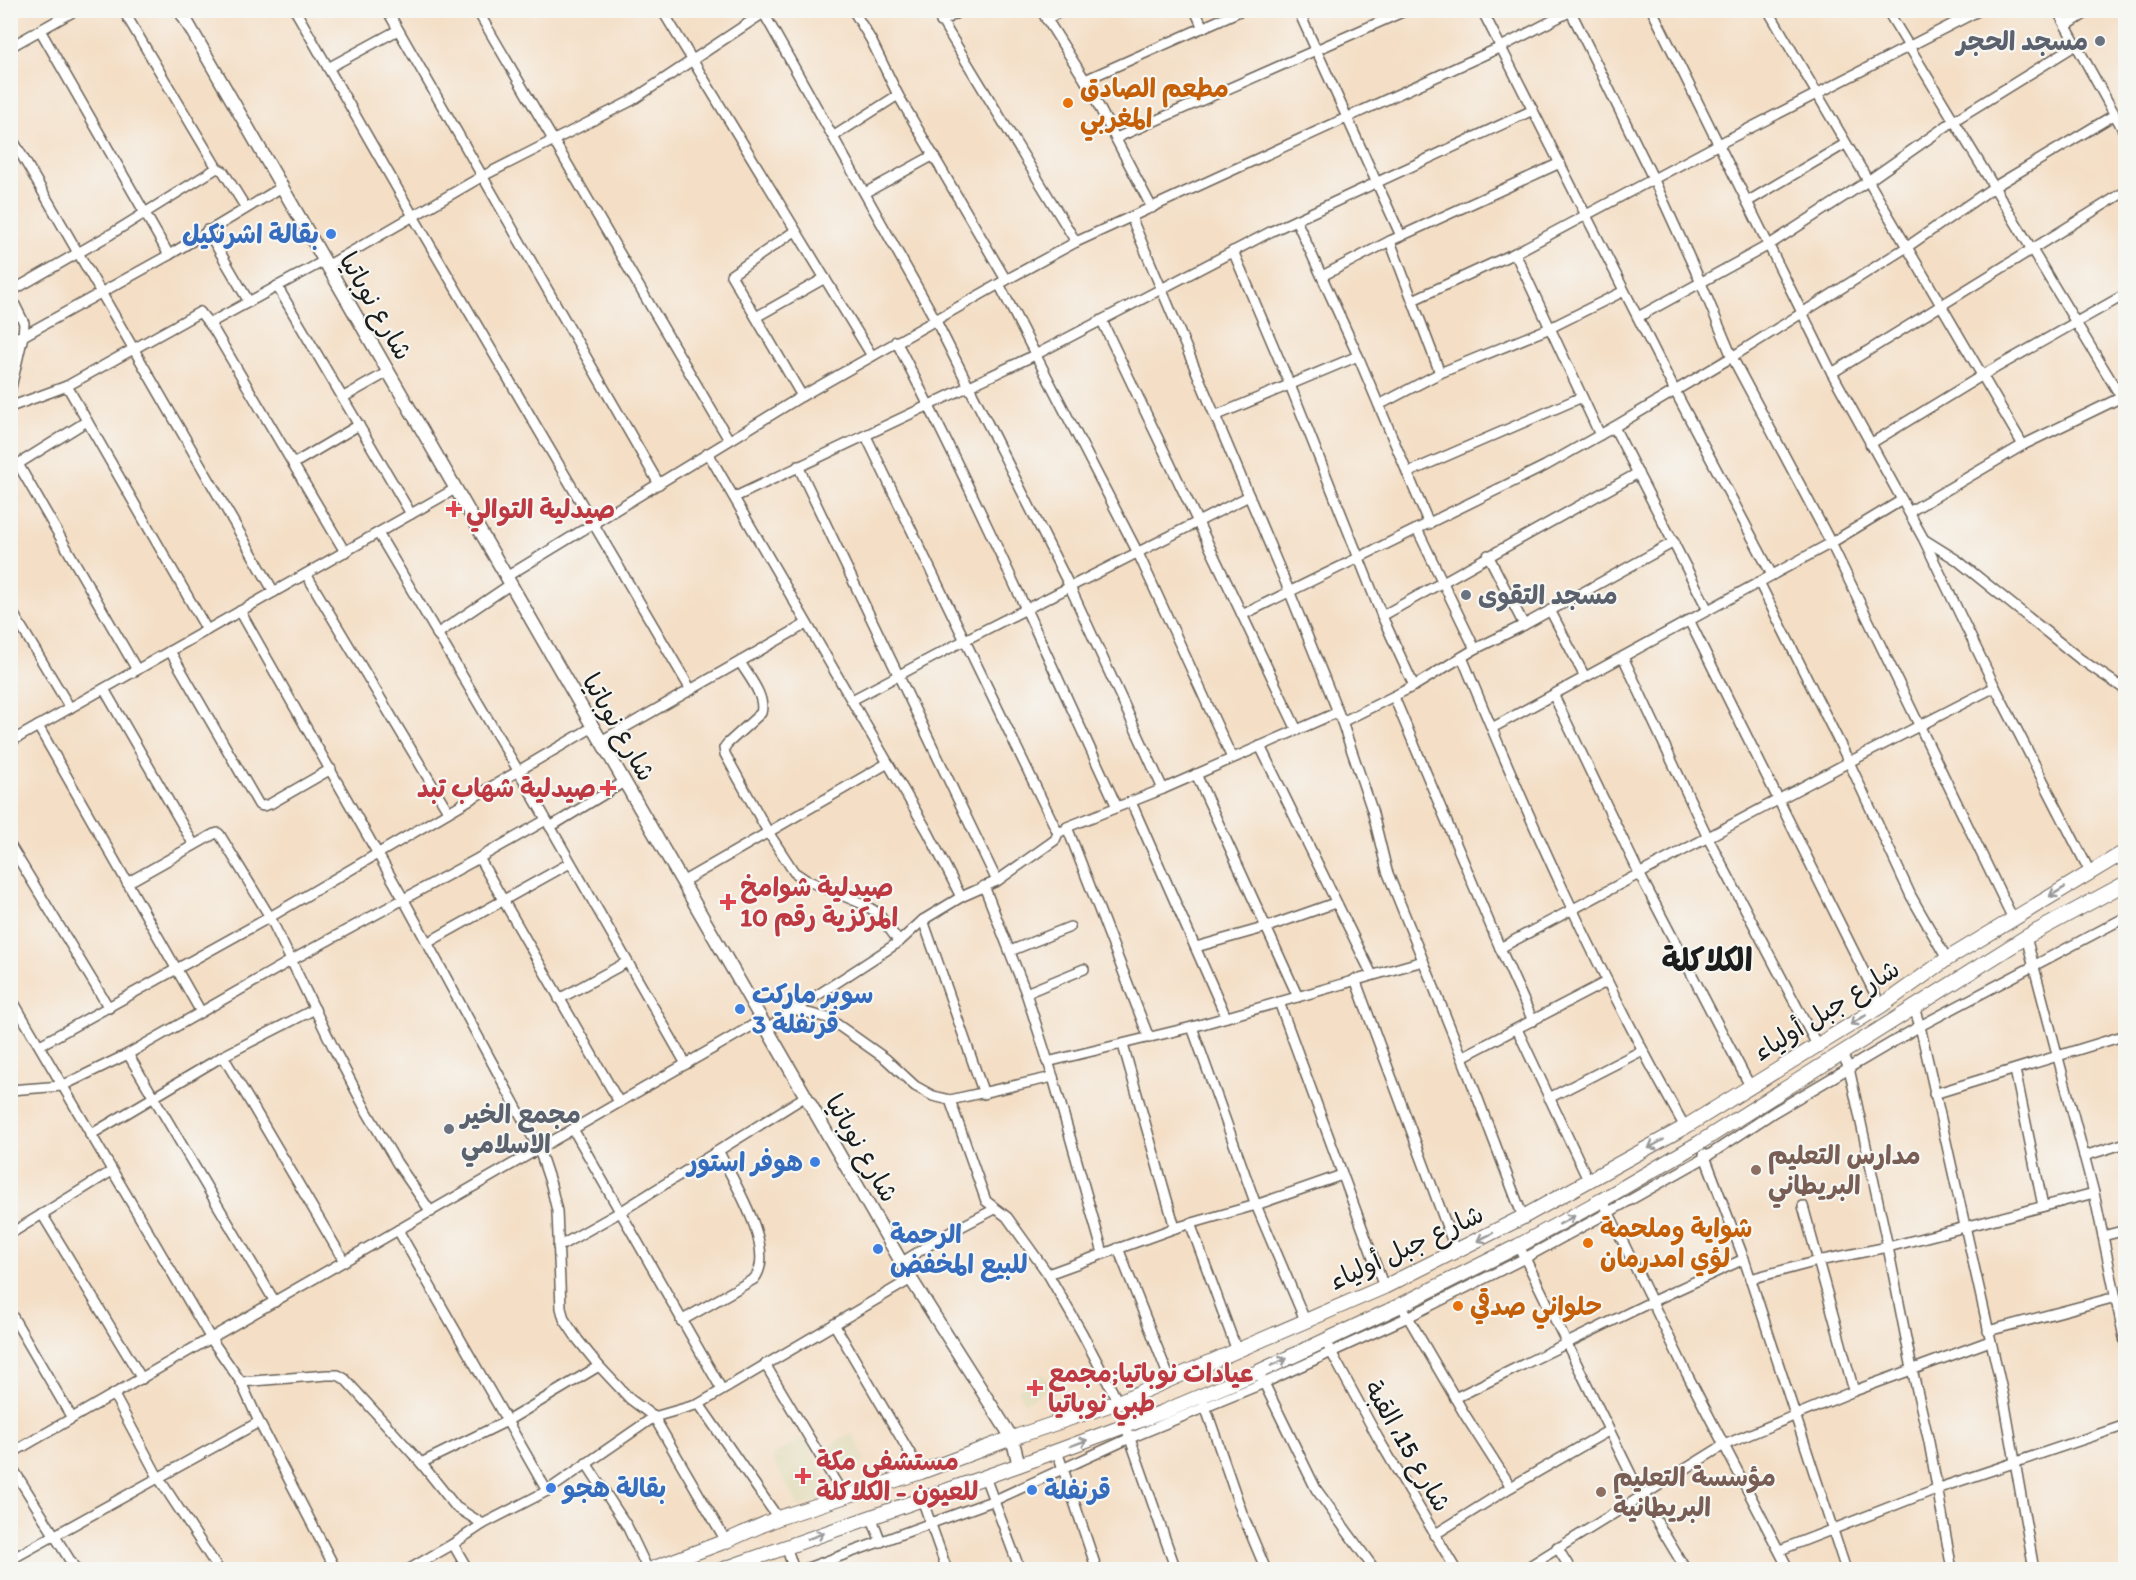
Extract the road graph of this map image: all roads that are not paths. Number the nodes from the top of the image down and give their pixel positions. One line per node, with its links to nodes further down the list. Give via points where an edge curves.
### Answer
1 (76, 10): 29 (street)
2 (123, 10): 54 (street)
3 (180, 10): 59 (street, شارع نوباتيا)
4 (295, 10): 37 (street)
5 (387, 10): 30 (street)
6 (477, 10): 49 (street)
7 (662, 10): 36 (street)
8 (853, 10): 40 (street)
9 (935, 10): 26 (street)
10 (962, 10): 26 (street)
11 (1064, 10): 25 (street)
12 (1195, 10): 28 (street)
13 (1242, 10): 28 (street)
14 (1298, 10): 35 (street)
15 (1407, 10): 35 (street)
16 (1482, 10): 32 (street)
17 (1652, 10): 50 (street)
18 (1768, 10): 39 (street)
19 (1887, 10): 34 (street)
20 (1980, 10): 34 (street)
21 (2057, 10): 27 (street)
22 (2091, 10): 27 (street)
23 (765, 11): 36 (street); 47 (street)
24 (1571, 11): 32 (street); 56 (street)
25 (1043, 15): 38 (street)
26 (941, 22): 75 (street)
27 (2066, 26): 31 (street)
28 (1203, 28): 38 (street)
29 (40, 30): 33 (street); 66 (street)
30 (398, 30): 37 (street); 55 (street)
31 (2076, 45): 42 (street); 44 (street)
32 (1501, 46): 41 (street); 43 (street)
33 (10, 47)
34 (1908, 47): 39 (street); 44 (street)
35 (1316, 51): 43 (street); 48 (street)
36 (692, 62): 49 (street, via 631,101); 72 (street)
37 (328, 68): 68 (street)
38 (1085, 80): 48 (street)
39 (1817, 94): 50 (street); 51 (street)
40 (898, 95): 47 (street); 52 (street)
41 (1533, 110): 53 (street); 58 (street)
42 (2114, 115): 46 (street); 60 (street)
43 (1347, 118): 58 (street); 65 (street)
44 (1955, 120): 57 (street); 60 (street)
45 (10, 135): 80 (street)
46 (2126, 135)
47 (834, 136): 62 (street)
48 (1116, 138): 65 (street)
49 (553, 140): 55 (street); 135 (street)
50 (1719, 144): 56 (street); 63 (street)
51 (1845, 144): 57 (street); 63 (street)
52 (934, 156): 62 (street); 86 (street)
53 (1560, 163): 67 (street); 73 (street)
54 (217, 168): 64 (street, via 223,171); 66 (street)
55 (481, 177): 68 (street); 144 (street)
56 (1653, 178): 67 (street); 87 (street)
57 (1868, 181): 76 (street); 77 (street)
58 (1376, 182): 70 (street); 73 (street)
59 (282, 187): 64 (street); 83 (street, شارع نوباتيا)
60 (1994, 187): 77 (street); 78 (street)
61 (2126, 191): 78 (street)
62 (865, 193): 100 (street)
63 (1747, 202): 76 (street)
64 (246, 208): 71 (street)
65 (1152, 208): 69 (street)
66 (144, 214): 80 (street); 82 (street)
67 (1585, 215): 81 (street); 90 (street)
68 (412, 216): 83 (street); 153 (street)
69 (1131, 217): 75 (street); 89 (street)
70 (1296, 220): 79 (street); 84 (street)
71 (207, 230): 82 (street); 95 (street)
72 (795, 231): 85 (street); 98 (street, via 731,275)
73 (1401, 236): 74 (street)
74 (1390, 241): 84 (street); 94 (street)
75 (1076, 242): 86 (street)
76 (1769, 245): 87 (street); 97 (street)
77 (1907, 247): 96 (street); 97 (street)
78 (2032, 249): 96 (street); 102 (street)
79 (1233, 251): 89 (street); 117 (street)
80 (79, 252): 91 (street); 92 (street)
81 (1515, 253): 94 (street); 104 (street)
82 (169, 255): 92 (street)
83 (326, 264): 88 (street); 113 (street, شارع نوباتيا)
84 (1322, 276): 111 (street)
85 (825, 278): 98 (street); 110 (street)
86 (1002, 282): 100 (street); 109 (street)
87 (1701, 283): 99 (street); 112 (street)
88 (277, 286): 95 (street); 125 (street)
89 (1162, 289): 101 (street); 129 (street)
90 (1624, 291): 99 (street); 104 (street)
91 (10, 293): 105 (street, via 24,323)
92 (101, 294): 105 (street); 108 (street)
93 (2126, 294): 102 (street)
94 (1413, 300): 114 (street)
95 (249, 302): 103 (street)
96 (1942, 306): 115 (street); 116 (street)
97 (1802, 314): 112 (street); 115 (street)
98 (756, 316): 122 (street)
99 (1638, 317): 120 (street)
100 (935, 319): 107 (street); 119 (street)
101 (1102, 321): 109 (street); 151 (street)
102 (2075, 322): 116 (street); 123 (street)
103 (210, 323): 108 (street, via 196,313); 139 (street)
104 (1550, 328): 114 (street); 124 (street)
105 (23, 336): 106 (street); 121 (street)
106 (10, 338)
107 (896, 341): 110 (street); 127 (street)
108 (133, 349): 118 (street); 169 (street)
109 (1037, 354): 119 (street); 160 (street)
110 (872, 356): 122 (street)
111 (1358, 356): 117 (street); 126 (street)
112 (1732, 357): 120 (street); 158 (street)
113 (388, 372): 125 (street); 145 (street, شارع نوباتيا)
114 (1440, 373): 126 (street)
115 (1832, 373): 136 (street)
116 (1983, 375): 136 (street); 137 (street)
117 (1290, 385): 129 (street); 162 (street)
118 (67, 386): 128 (street); 130 (street)
119 (968, 388): 127 (street); 168 (street)
120 (1675, 391): 132 (street); 164 (street)
121 (10, 392)
122 (802, 396): 135 (street)
123 (2123, 396): 137 (street)
124 (1582, 397): 133 (street); 142 (street)
125 (342, 398): 131 (street)
126 (1379, 405): 142 (street)
127 (930, 406): 134 (street); 172 (street)
128 (10, 407)
129 (1215, 416): 146 (street)
130 (87, 421): 140 (street); 181 (street)
131 (358, 425): 139 (street); 150 (street)
132 (1614, 427): 133 (street); 143 (street)
133 (1600, 435): 152 (street)
134 (866, 436): 141 (street); 183 (street)
135 (729, 440): 138 (street)
136 (1870, 444): 148 (street)
137 (2023, 445): 149 (street)
138 (708, 453): 144 (street); 147 (street)
139 (293, 464): 159 (street)
140 (14, 466): 189 (street)
141 (798, 466): 147 (street); 190 (street)
142 (1407, 473): 152 (street)
143 (1638, 473): 157 (street); 161 (street)
144 (659, 484): 153 (street)
145 (455, 489): 150 (street); 165 (street, شارع نوباتيا)
146 (1248, 496): 151 (street); 170 (street)
147 (735, 497): 179 (street)
148 (1902, 500): 149 (street); 158 (street)
149 (1909, 512): 156 (street)
150 (411, 514): 155 (street)
151 (1197, 522): 160 (street); 176 (street)
152 (1429, 524): 154 (street)
153 (594, 525): 165 (street); 195 (street)
154 (1417, 529): 162 (street); 166 (street)
155 (378, 533): 159 (street); 182 (street)
156 (1923, 538): 193 (street); 196 (street)
157 (1674, 543): 173 (street); 174 (street)
158 (1831, 543): 164 (street); 205 (street)
159 (345, 552): 163 (street)
160 (1138, 553): 168 (street); 211 (street)
161 (1488, 555): 166 (street); 180 (street)
162 (1359, 557): 170 (street); 177 (street)
163 (306, 574): 169 (street); 222 (street)
164 (1772, 575): 167 (street)
165 (509, 580): 182 (street); 204 (street, شارع نوباتيا)
166 (1442, 582): 177 (street); 184 (street)
167 (1759, 582): 174 (street); 212 (street)
168 (1070, 588): 172 (street); 218 (street)
169 (274, 592): 175 (street)
170 (1290, 593): 176 (street); 201 (street)
171 (10, 608): 200 (street)
172 (1026, 609): 183 (street); 221 (street)
173 (1550, 610): 180 (street); 191 (street)
174 (1708, 610): 178 (street)
175 (240, 611): 181 (street); 214 (street)
176 (1242, 615): 207 (street)
177 (1382, 615): 192 (street)
178 (1689, 620): 187 (street); 219 (street)
179 (806, 624): 188 (street); 199 (street)
180 (1524, 625): 184 (street)
181 (207, 630): 185 (street)
182 (437, 634): 215 (street)
183 (965, 640): 190 (street); 224 (street)
184 (1475, 649): 186 (street)
185 (170, 651): 189 (street); 214 (street, via 259,805 270,804)
186 (1462, 657): 192 (street); 206 (street)
187 (1623, 657): 191 (street); 226 (street)
188 (740, 662): 195 (street); 225 (street, via 763,710 727,744 724,754)
189 (137, 670): 194 (street)
190 (899, 674): 199 (street); 236 (street)
191 (1585, 677): 197 (street)
192 (1414, 686): 198 (street)
193 (1995, 687): 205 (street); 233 (street)
194 (104, 689): 200 (street); 228 (street)
195 (692, 690): 208 (street)
196 (2126, 690)
197 (1554, 696): 206 (street); 234 (street)
198 (1394, 697): 202 (street); 257 (street)
199 (852, 700): 213 (street)
200 (70, 708): 203 (street)
201 (1338, 712): 202 (street); 207 (street)
202 (1342, 722): 261 (street, via 1372,810 1387,871)
203 (38, 726): 209 (street); 237 (street)
204 (593, 727): 208 (street, شارع نوباتيا); 215 (street)
205 (1919, 727): 212 (street); 249 (street)
206 (1492, 729): 246 (street)
207 (1297, 730): 210 (street)
208 (601, 741): 217 (street, شارع نوباتيا)
209 (10, 742)
210 (1260, 746): 211 (street); 245 (street)
211 (1232, 758): 216 (street)
212 (1849, 762): 219 (street); 260 (street, via 1911,896)
213 (888, 763): 225 (street); 242 (street)
214 (331, 769): 230 (street)
215 (519, 772): 222 (street); 223 (street)
216 (1196, 774): 218 (street); 252 (street)
217 (624, 782): 223 (street); 235 (street, شارع نوباتيا)
218 (1163, 789): 220 (street)
219 (1778, 801): 226 (street); 274 (street)
220 (1131, 802): 221 (street); 256 (street)
221 (1117, 807): 224 (street)
222 (448, 812): 230 (street)
223 (548, 824): 231 (street); 232 (street)
224 (1062, 831): 236 (street); 287 (street)
225 (768, 832): 235 (street); 254 (street, via 794,872 878,913)
226 (1708, 838): 234 (street); 290 (street)
227 (10, 844): 275 (street)
228 (194, 845): 237 (street); 247 (street, via 218,833)
229 (2126, 851): 233 (main road, شارع جبل أولياء)
230 (378, 853): 243 (street); 247 (street)
231 (480, 858): 243 (street); 244 (street)
232 (570, 863): 244 (street); 262 (street)
233 (2090, 872): 249 (main road, شارع جبل أولياء, one-way to 249)
234 (1640, 874): 246 (street); 303 (street)
235 (682, 882): 282 (street, شارع نوباتيا)
236 (997, 882): 239 (street)
237 (127, 883): 264 (street)
238 (2126, 883): 241 (main road, شارع جبل أولياء)
239 (984, 886): 242 (street); 258 (street)
240 (2126, 891): 241 (street)
241 (2108, 893): 253 (main road, شارع جبل أولياء)
242 (961, 897): 250 (street)
243 (404, 900): 255 (street); 259 (street)
244 (504, 900): 255 (street); 272 (street)
245 (1335, 903): 252 (street); 266 (street)
246 (1572, 911): 257 (street); 268 (street)
247 (270, 917): 259 (street); 264 (street)
248 (2126, 917): 263 (street)
249 (2013, 918): 260 (main road, شارع جبل أولياء)
250 (923, 920): 254 (street); 305 (street)
251 (1070, 927): 258 (street)
252 (1267, 927): 256 (street); 271 (street)
253 (2026, 937): 263 (street); 276 (main road, شارع جبل أولياء)
254 (899, 942): 278 (street)
255 (428, 943): 317 (street)
256 (1196, 947): 280 (street)
257 (1500, 948): 281 (street)
258 (1010, 951): 269 (street)
259 (292, 960): 277 (street); 279 (street)
260 (1947, 960): 274 (main road, شارع جبل أولياء)
261 (1424, 961): 266 (street); 296 (street)
262 (627, 962): 272 (street); 298 (street)
263 (2035, 964): 283 (street); 295 (street)
264 (177, 969): 275 (street); 279 (street)
265 (1084, 969): 269 (street)
266 (1372, 975): 267 (street)
267 (1355, 979): 271 (street); 344 (street)
268 (1606, 982): 281 (street); 291 (street)
269 (1026, 993): 297 (street)
270 (10, 996): 288 (street)
271 (1298, 997): 273 (street)
272 (559, 999): 311 (street)
273 (1279, 1002): 280 (street); 322 (street)
274 (1881, 1006): 290 (main road, شارع جبل أولياء, one-way to 290)
275 (109, 1008): 288 (street)
276 (1914, 1008): 283 (street); 293 (main road, شارع جبل أولياء)
277 (315, 1009): 294 (street); 330 (street, via 367,1112)
278 (796, 1010): 282 (street); 310 (street, via 828,1018 886,1059 915,1086)
279 (201, 1012): 292 (street)
280 (1226, 1017): 284 (street)
281 (1533, 1021): 285 (street)
282 (765, 1024): 298 (street); 307 (street, شارع نوباتيا)
283 (1920, 1026): 299 (street); 306 (street)
284 (1192, 1027): 287 (street); 325 (street)
285 (1517, 1029): 296 (street); 309 (street)
286 (2126, 1035): 295 (street)
287 (1149, 1038): 289 (street)
288 (40, 1045): 302 (street)
289 (1123, 1045): 297 (street); 336 (street)
290 (1817, 1045): 303 (main road, شارع جبل أولياء)
291 (1641, 1051): 309 (street); 312 (street)
292 (128, 1054): 302 (street); 308 (street)
293 (1842, 1054): 299 (street); 315 (main road, شارع جبل أولياء)
294 (223, 1056): 308 (street); 348 (street)
295 (2059, 1056): 300 (street); 319 (street)
296 (1462, 1057): 333 (street)
297 (1047, 1062): 301 (street)
298 (686, 1064): 311 (street)
299 (1849, 1068): 320 (street); 341 (street)
300 (2015, 1070): 306 (street); 328 (street)
301 (1053, 1077): 305 (street); 346 (street)
302 (62, 1086): 304 (street); 314 (street)
303 (1750, 1086): 312 (main road, شارع جبل أولياء)
304 (10, 1090)
305 (984, 1094): 310 (street)
306 (1934, 1094): 335 (street)
307 (806, 1096): 318 (street); 350 (street, شارع نوباتيا)
308 (154, 1097): 314 (street); 356 (street)
309 (1549, 1098): 323 (street)
310 (950, 1100): 329 (street, via 983,1195)
311 (619, 1102): 313 (street)
312 (1685, 1128): 323 (main road, شارع جبل أولياء, one-way to 323)
313 (573, 1129): 317 (street); 331 (street)
314 (90, 1135): 321 (street)
315 (1700, 1143): 320 (street); 326 (main road, شارع جبل أولياء)
316 (2126, 1143): 319 (street)
317 (539, 1149): 330 (street); 342 (street, via 551,1185)
318 (719, 1152): 331 (street); 361 (street, via 753,1221 761,1255 760,1270 754,1279)
319 (2084, 1156): 324 (street)
320 (1706, 1157): 326 (street); 347 (street)
321 (112, 1172): 332 (street); 364 (street)
322 (1342, 1175): 325 (street); 354 (street)
323 (1589, 1182): 333 (main road, شارع جبل أولياء)
324 (2094, 1193): 328 (street); 340 (street)
325 (1256, 1205): 334 (street); 360 (street)
326 (1606, 1206): 345 (main road, شارع جبل أولياء); 355 (street)
327 (1803, 1206): 349 (street)
328 (2043, 1206): 335 (street)
329 (995, 1209): 350 (street); 351 (street, via 1007,1217)
330 (431, 1212): 337 (street)
331 (620, 1212): 342 (street); 361 (street)
332 (42, 1214): 339 (street); 374 (street)
333 (1523, 1217): 344 (main road, شارع جبل أولياء, one-way to 344)
334 (1190, 1223): 336 (street); 369 (street)
335 (1965, 1227): 341 (street); 363 (street)
336 (1175, 1228): 343 (street)
337 (398, 1230): 348 (street); 387 (street)
338 (2126, 1230): 340 (street)
339 (10, 1234)
340 (2103, 1236): 357 (street)
341 (1888, 1246): 349 (street); 372 (street)
342 (558, 1247): 371 (street, via 564,1318)
343 (1118, 1248): 346 (street); 375 (street)
344 (1456, 1251): 354 (main road, شارع جبل أولياء)
345 (1521, 1252): 358 (main road, شارع جبل أولياء); 366 (street)
346 (1103, 1253): 351 (street)
347 (1744, 1259): 353 (street); 355 (street)
348 (344, 1261): 356 (street)
349 (1818, 1261): 353 (street); 378 (street)
350 (902, 1262): 352 (street, شارع نوباتيا)
351 (1048, 1274): 381 (street)
352 (911, 1279): 362 (street); 392 (street, شارع نوباتيا)
353 (1750, 1279): 384 (street)
354 (1384, 1287): 360 (main road, شارع جبل أولياء)
355 (1653, 1301): 366 (street); 393 (street)
356 (274, 1302): 364 (street)
357 (2120, 1303): 363 (street); 368 (street)
358 (1404, 1311): 367 (main road, شارع جبل أولياء); 380 (street)
359 (10, 1312): 386 (street)
360 (1305, 1320): 369 (main road, شارع جبل أولياء)
361 (681, 1321): 377 (street)
362 (834, 1324): 370 (street); 402 (street)
363 (1988, 1330): 365 (street)
364 (212, 1339): 374 (street); 376 (street)
365 (1990, 1341): 372 (street); 396 (street)
366 (1565, 1344): 380 (street); 390 (street)
367 (1328, 1347): 373 (main road, شارع جبل أولياء); 418 (street, شارع 15، القبة)
368 (2126, 1347)
369 (1237, 1351): 375 (main road, شارع جبل أولياء)
370 (765, 1364): 377 (street); 409 (street)
371 (599, 1366): 385 (street, via 630,1399); 387 (street)
372 (1912, 1369): 378 (street); 406 (street)
373 (1261, 1378): 382 (main road, شارع جبل أولياء); 441 (street, via 1316,1489)
374 (142, 1379): 379 (street)
375 (1170, 1380): 381 (main road, شارع جبل أولياء)
376 (241, 1382): 388 (street); 398 (street, via 338,1376 356,1389)
377 (722, 1390): 383 (street)
378 (1854, 1391): 384 (street)
379 (114, 1395): 386 (street); 403 (street)
380 (1455, 1398): 405 (street)
381 (1118, 1402): 392 (main road, شارع جبل أولياء)
382 (1203, 1402): 391 (main road, شارع جبل أولياء); 440 (street)
383 (699, 1404): 385 (street); 413 (street)
384 (1796, 1414): 393 (street); 416 (street)
385 (654, 1417): 397 (street); 419 (street)
386 (72, 1418): 395 (street)
387 (507, 1421): 398 (street); 407 (street)
388 (259, 1422): 403 (street); 429 (street)
389 (2126, 1425): 396 (street)
390 (1608, 1431): 405 (street); 408 (street)
391 (1128, 1432): 394 (main road, شارع جبل أولياء, one-way to 391); 401 (street); 439 (street)
392 (1012, 1438): 400 (street, شارع نوباتيا); 402 (main road, شارع جبل أولياء)
393 (1724, 1445): 408 (street); 424 (street)
394 (1057, 1451): 400 (main road, شارع جبل أولياء); 401 (street)
395 (10, 1454)
396 (2015, 1461): 406 (street); 449 (street)
397 (586, 1462): 407 (street); 432 (street)
398 (421, 1463): 414 (street, via 456,1507)
399 (10, 1464): 417 (street)
400 (1019, 1465): 404 (main road, شارع جبل أولياء)
401 (1063, 1469): 411 (street); 438 (street)
402 (921, 1472): 409 (main road, شارع جبل أولياء)
403 (158, 1477): 417 (street); 428 (street)
404 (985, 1477): 410 (main road, شارع جبل أولياء); 411 (street)
405 (1511, 1487): 418 (street)
406 (1936, 1489): 416 (street); 448 (street)
407 (547, 1491): 414 (street)
408 (1641, 1495): 423 (street); 445 (street)
409 (844, 1496): 413 (main road, شارع جبل أولياء)
410 (922, 1499): 412 (main road, شارع جبل أولياء); 415 (street)
411 (995, 1500): 415 (street); 437 (street)
412 (871, 1516): 420 (street); 422 (main road, شارع جبل أولياء, one-way to 412)
413 (778, 1518): 419 (main road, شارع جبل أولياء)
414 (483, 1524): 421 (street)
415 (931, 1524): 420 (street); 436 (street)
416 (1832, 1528): 424 (street); 447 (street)
417 (54, 1534): 425 (street); 427 (street)
418 (1434, 1535): 442 (street, شارع 15، القبة)
419 (726, 1540): 432 (main road, شارع جبل أولياء)
420 (881, 1542): 435 (street)
421 (453, 1544): 430 (street); 431 (street)
422 (786, 1546): 426 (main road, شارع جبل أولياء); 434 (street)
423 (1557, 1547): 443 (street); 444 (street)
424 (1780, 1550): 446 (street)
425 (10, 1560)
426 (738, 1567): 433 (main road, شارع جبل أولياء)
427 (76, 1569)
428 (219, 1569)
429 (336, 1569)
430 (408, 1569)
431 (468, 1569)
432 (649, 1569)
433 (721, 1569)
434 (794, 1569)
435 (802, 1569)
436 (946, 1569)
437 (1020, 1569)
438 (1097, 1569)
439 (1176, 1569)
440 (1266, 1569)
441 (1375, 1569)
442 (1456, 1569)
443 (1523, 1569)
444 (1571, 1569)
445 (1686, 1569)
446 (1789, 1569)
447 (1846, 1569)
448 (1952, 1569)
449 (2034, 1569)

